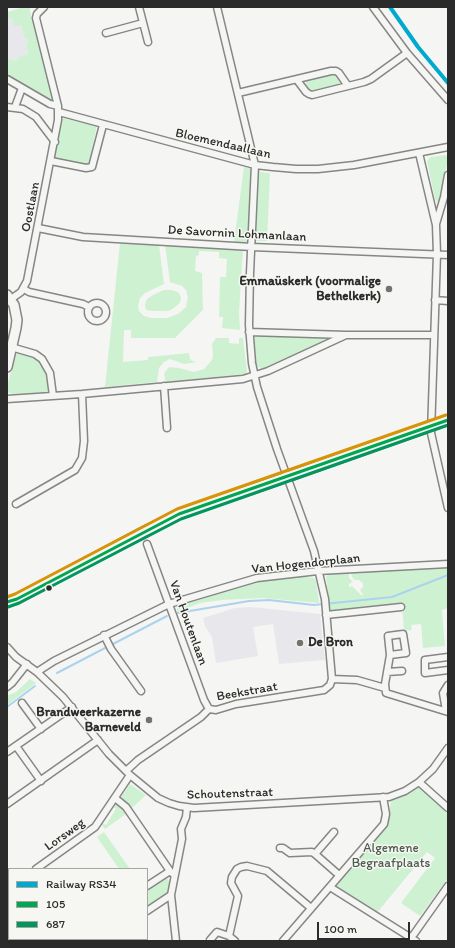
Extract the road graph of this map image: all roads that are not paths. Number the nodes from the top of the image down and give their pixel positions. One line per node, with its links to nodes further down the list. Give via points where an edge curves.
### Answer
1 (139, 7): 5 (street)
2 (217, 7): 13 (street)
3 (373, 7): 8 (street)
4 (41, 8): 17 (street, via 36,18)
5 (143, 23): 6 (street); 7 (street)
6 (106, 33)
7 (148, 42)
8 (407, 53): 11 (street, via 371,79); 14 (street)
9 (7, 79): 12 (street, Bloemendaallaan)
10 (297, 80): 11 (street, via 312,95); 11 (street, via 336,71); 13 (street)
11 (348, 86)
12 (22, 88): 16 (street); 17 (street, Bloemendaallaan)
13 (238, 93): 23 (street)
14 (448, 100)
15 (7, 107): 16 (street)
16 (15, 107): 19 (street, via 36,117)
17 (58, 109): 18 (street, Bloemendaallaan); 19 (street, Oostlaan)
18 (102, 125): 22 (street, via 92,167); 23 (street, Bloemendaallaan)
19 (55, 142): 22 (street, Oostlaan)
20 (448, 147): 21 (street, Bloemendaallaan)
21 (420, 153): 23 (street, Bloemendaallaan, via 318,169); 25 (street)
22 (51, 161): 26 (street, Oostlaan)
23 (255, 165): 27 (street)
24 (448, 175): 25 (street)
25 (436, 225): 28 (street)
26 (38, 228): 27 (street, De Savornin Lohmanlaan, via 83,237); 30 (street, Oostlaan)
27 (252, 247): 28 (street, De Savornin Lohmanlaan); 35 (street)
28 (437, 254): 29 (street, De Savornin Lohmanlaan); 32 (street)
29 (448, 255)
30 (24, 289): 31 (street); 34 (street)
31 (9, 297): 38 (main road, via 14,305 16,320)
32 (435, 300): 33 (street); 36 (street)
33 (448, 301)
34 (89, 307)
35 (249, 332): 37 (street); 40 (street)
36 (434, 335): 37 (street); 46 (street)
37 (346, 336): 40 (street)
38 (11, 347): 39 (main road); 43 (street, via 35,354 42,359 50,373)
39 (7, 367)
40 (255, 376): 41 (street); 48 (street, via 256,387 276,449)
41 (164, 386): 42 (street); 47 (street)
42 (82, 394): 43 (street); 49 (street, via 84,441 82,458 76,470)
43 (53, 396): 44 (street)
44 (7, 399)
45 (448, 420): 46 (main road)
46 (430, 426): 48 (main road); 50 (street)
47 (167, 428)
48 (288, 477): 53 (street, via 314,551); 54 (main road, via 179,514)
49 (16, 504)
50 (448, 508)
51 (147, 544): 55 (street, Van Houtenlaan)
52 (448, 564): 53 (street, Van Hogendorplaan)
53 (318, 571): 55 (street, Van Hogendorplaan, via 256,578); 57 (street)
54 (7, 602)
55 (169, 604): 58 (street, Van Hogendorplaan); 74 (street, Van Houtenlaan)
56 (401, 608): 57 (street)
57 (326, 614): 67 (street)
58 (104, 636): 65 (street, Van Hogendorplaan); 70 (street)
59 (7, 647): 62 (street, Schoutenstraat)
60 (390, 655): 66 (street)
61 (448, 657): 63 (street, via 424,660 425,673)
62 (27, 664): 65 (street, Schoutenstraat); 69 (street)
63 (448, 670)
64 (402, 671): 66 (street)
65 (37, 672): 73 (street, Schoutenstraat)
66 (387, 672): 71 (street)
67 (332, 679): 71 (street, via 356,680); 74 (street, Beekstraat, via 324,690 236,704 216,710)
68 (448, 685): 75 (street, via 443,693)
69 (7, 687)
70 (141, 691)
71 (386, 691): 75 (street)
72 (22, 703): 76 (street)
73 (72, 707): 76 (street); 77 (street, Schoutenstraat)
74 (209, 709): 81 (street, Beekstraat)
75 (447, 712)
76 (41, 729): 78 (street)
77 (98, 740): 81 (street, Schoutenstraat); 82 (street)
78 (16, 746): 80 (street); 82 (street)
79 (448, 748): 83 (street, Schoutenstraat, via 433,770)
80 (7, 752)
81 (128, 773): 85 (street, Lorsweg); 87 (street, Schoutenstraat, via 158,798)
82 (41, 781): 86 (street)
83 (419, 782): 84 (street, Schoutenstraat, via 405,791); 88 (street)
84 (384, 797): 87 (street, Schoutenstraat); 94 (street, via 384,824)
85 (115, 798): 92 (street, Lorsweg, via 91,830); 93 (street, via 126,807)
86 (7, 804)
87 (187, 808): 95 (street, via 181,829 182,839)
88 (448, 808)
89 (334, 832): 91 (street)
90 (280, 848): 91 (street, via 290,852)
91 (315, 854): 94 (street)
92 (37, 868)
93 (170, 871): 95 (street); 96 (street)
94 (339, 875): 98 (street)
95 (175, 876): 99 (street)
96 (148, 885)
97 (448, 886): 103 (street)
98 (330, 887): 100 (street); 103 (street)
99 (172, 895): 101 (street); 105 (street)
100 (311, 908): 102 (street, via 267,871 241,867 232,877 238,896); 107 (street)
101 (148, 910)
102 (229, 936): 104 (street, via 217,932); 106 (street)
103 (409, 939): 108 (street)
104 (210, 940)
105 (176, 941)
106 (235, 941)
107 (283, 941)
108 (416, 941)

